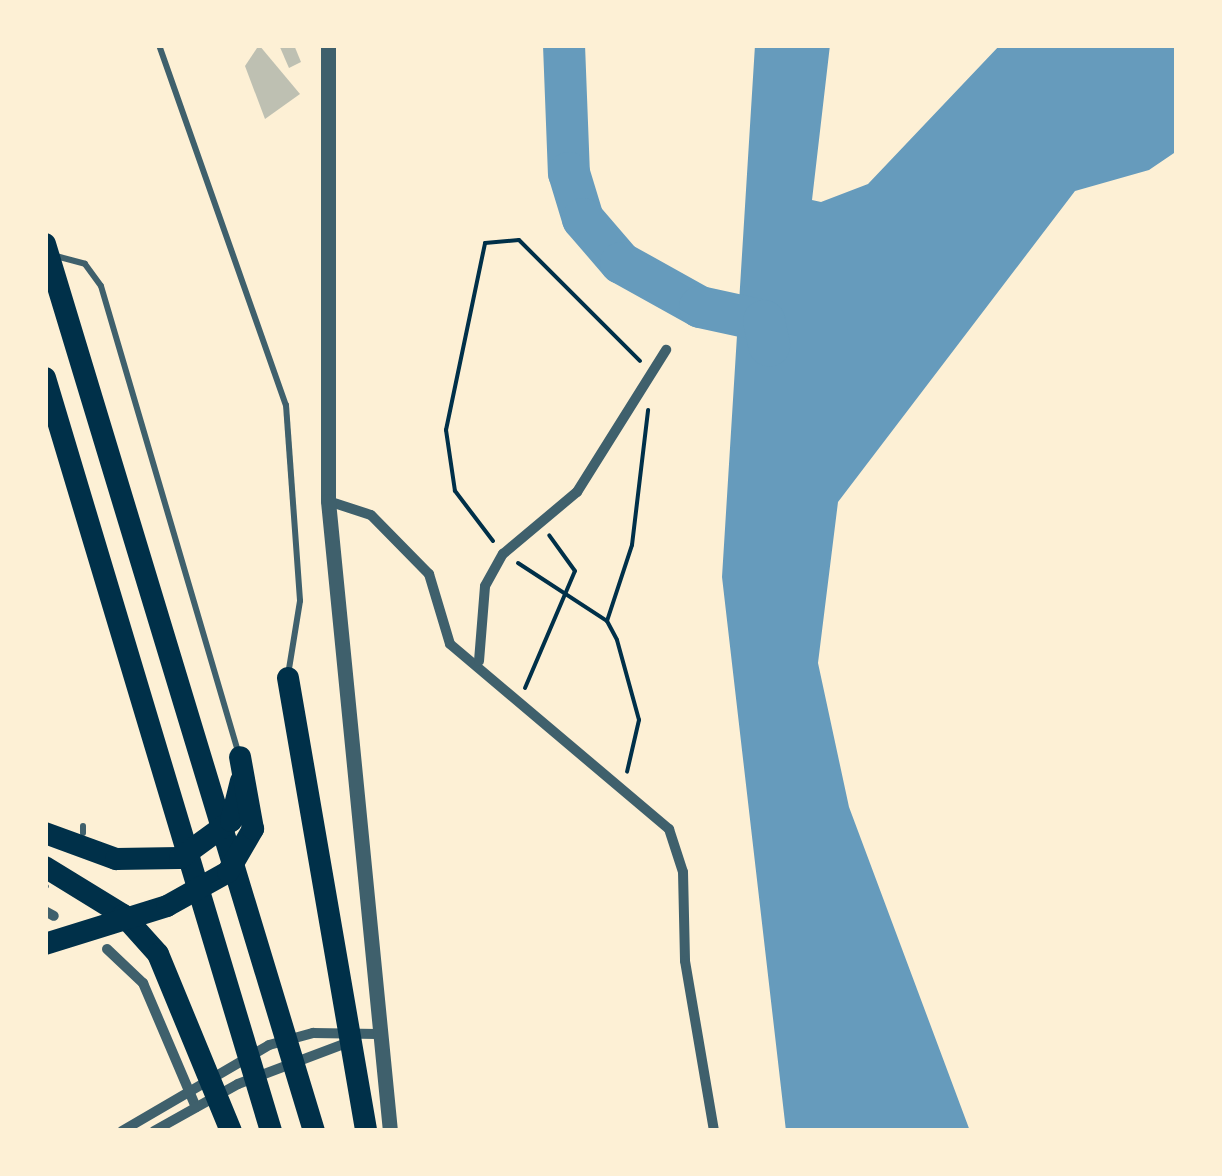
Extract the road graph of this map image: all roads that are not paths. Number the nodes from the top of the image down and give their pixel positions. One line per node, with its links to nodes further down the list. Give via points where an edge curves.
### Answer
1 (159, 45): 9 (lane, via 286,406 300,600)
2 (328, 45): 7 (street)
3 (45, 244): 22 (highway)
4 (45, 257): 10 (lane, via 85,264 102,286)
5 (666, 350): 8 (street, via 576,492 503,554 485,586)
6 (45, 378): 21 (highway)
7 (328, 501): 8 (street, via 371,514 429,574 450,644); 15 (street)
8 (478, 661): 25 (street, via 623,784 678,850)
9 (288, 678): 23 (highway)
10 (240, 757): 11 (highway, via 231,821 180,858 116,859); 13 (highway, via 254,830 228,872 167,906)
11 (45, 834)
12 (45, 868): 20 (highway, via 123,915 158,954)
13 (46, 942)
14 (107, 949): 16 (street, via 143,983)
15 (377, 1034): 16 (street, via 314,1033 269,1045); 17 (street); 24 (street)
16 (188, 1087): 17 (street); 18 (street)
17 (196, 1107): 19 (street)
18 (122, 1131)
19 (154, 1131)
20 (231, 1131)
21 (271, 1131)
22 (314, 1131)
23 (366, 1131)
24 (390, 1131)
25 (714, 1131)

